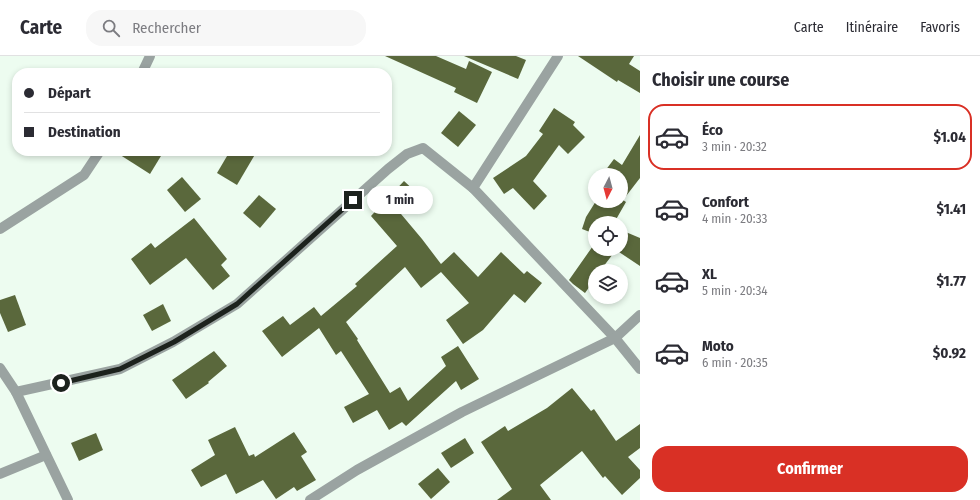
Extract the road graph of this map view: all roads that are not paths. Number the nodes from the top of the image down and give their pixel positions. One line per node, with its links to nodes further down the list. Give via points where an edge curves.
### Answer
1 (150, 56): 3 (street)
2 (558, 56): 5 (street)
3 (144, 68)
4 (97, 156): 6 (street, via 84,175)
5 (473, 188): 8 (street); 11 (street, via 423,148 407,154 237,304 174,342 120,369)
6 (0, 229)
7 (640, 315): 8 (street)
8 (616, 338): 10 (street); 15 (street, via 462,412 357,470)
9 (0, 368): 11 (street)
10 (640, 369)
11 (16, 392): 12 (street)
12 (46, 455): 13 (street); 14 (street)
13 (0, 474)
14 (68, 500)
15 (310, 500)

